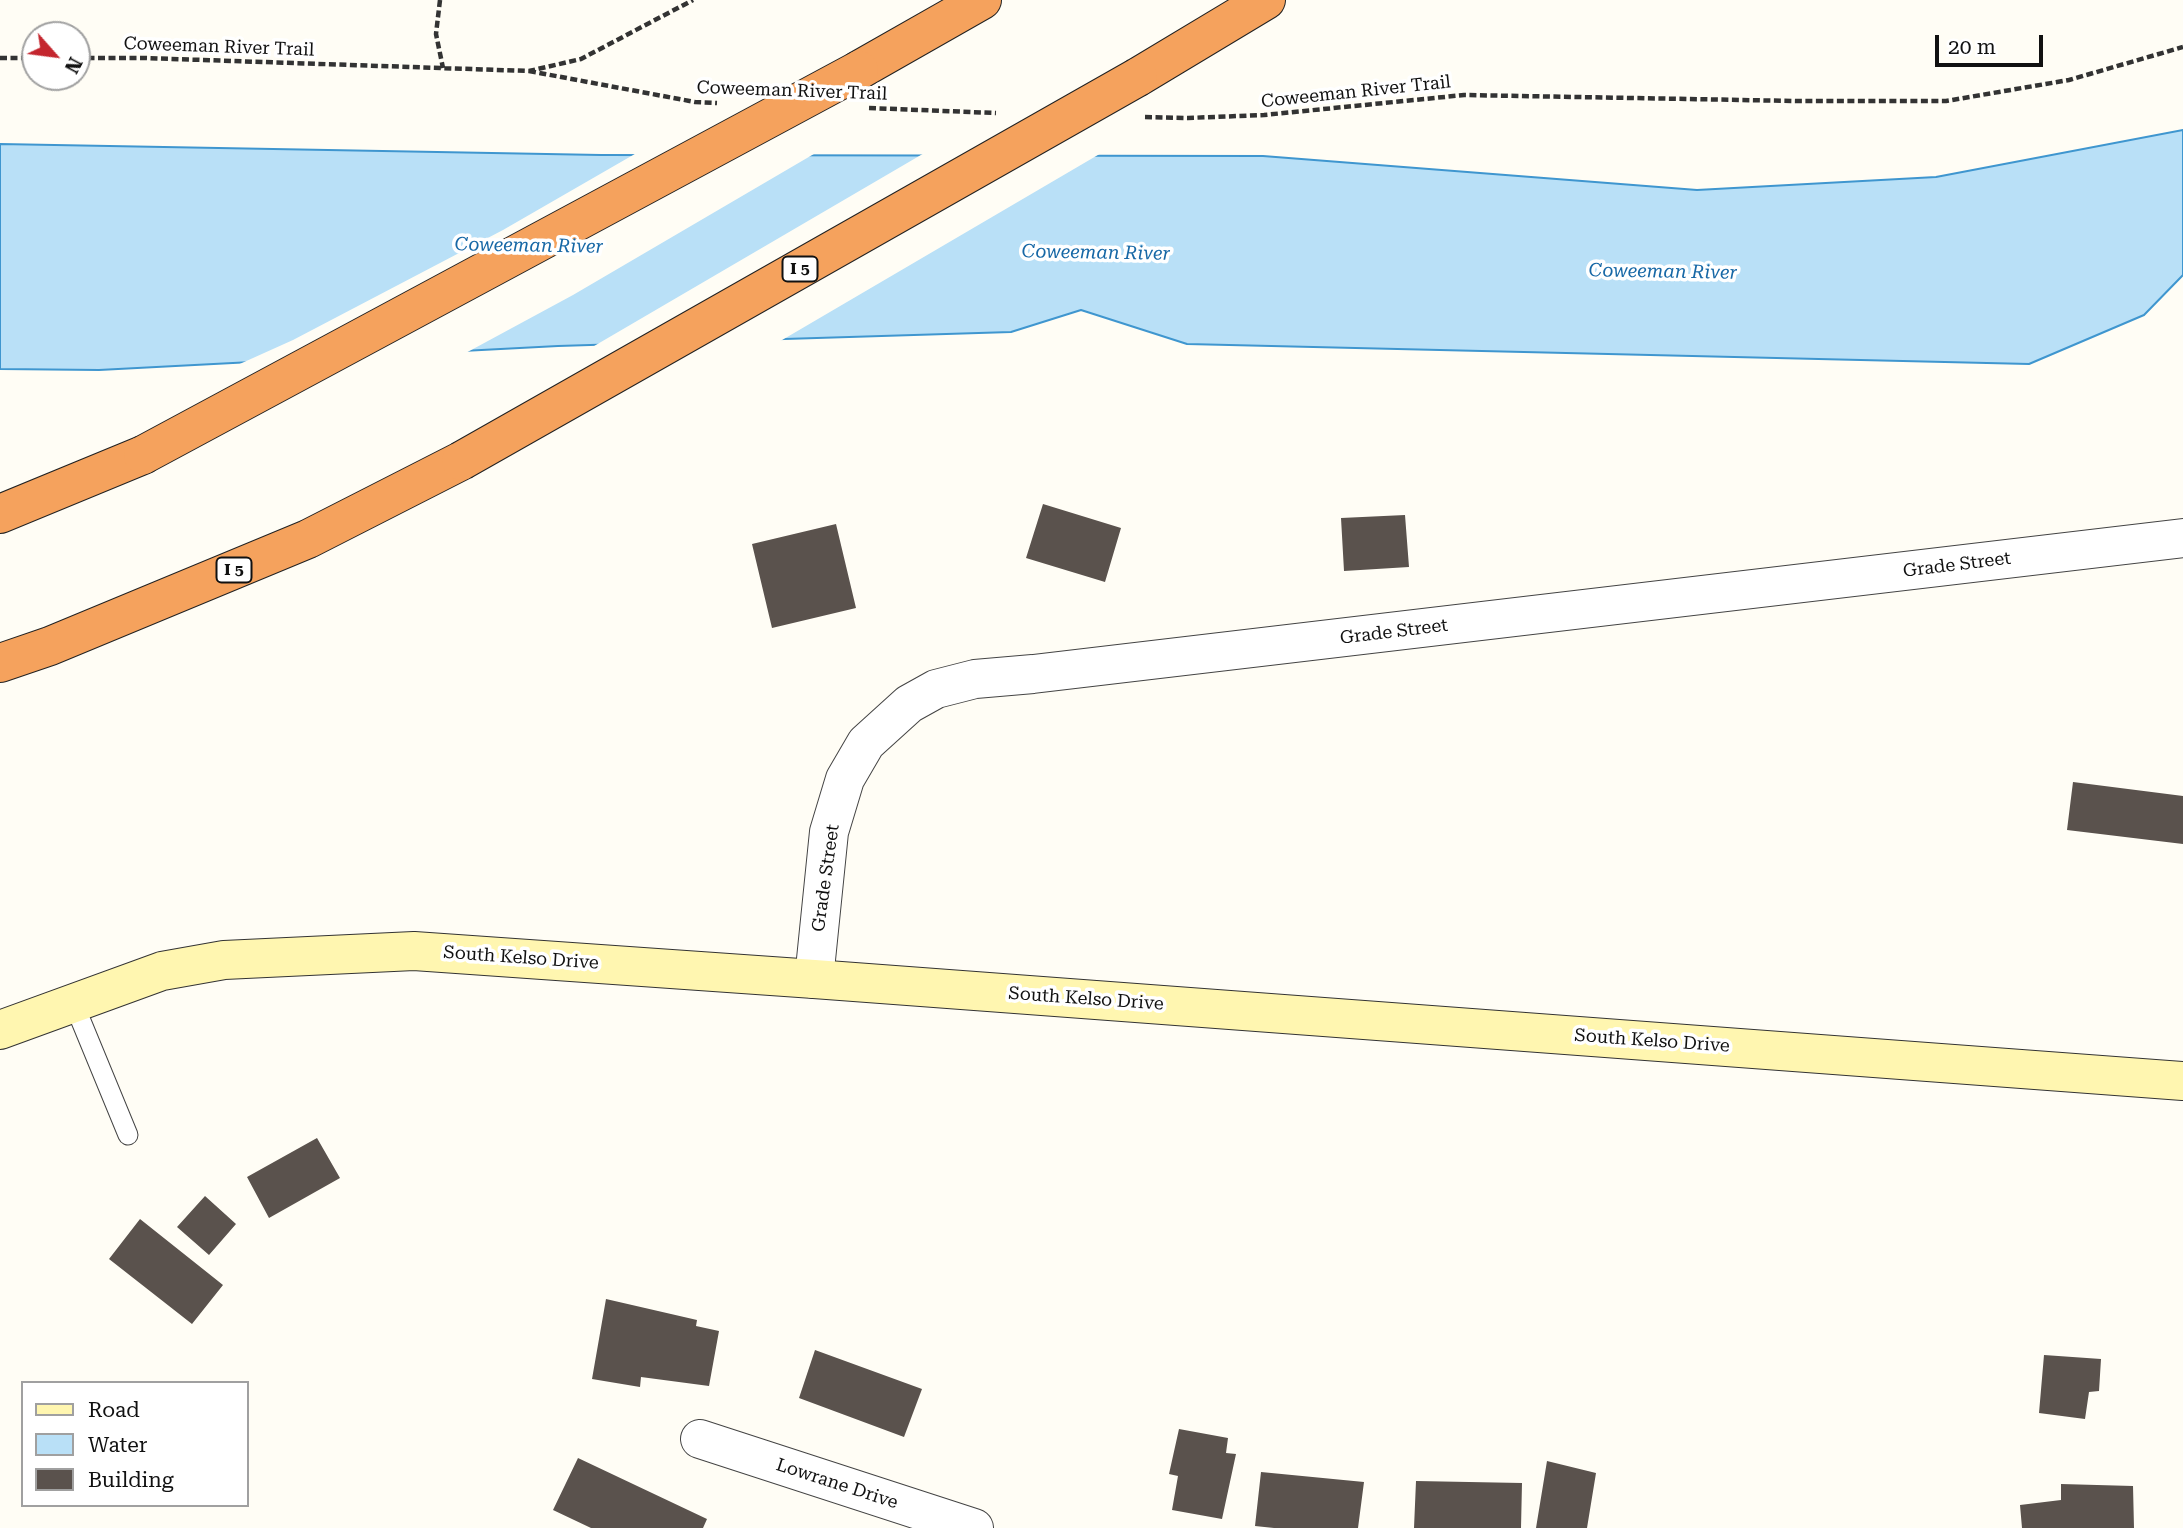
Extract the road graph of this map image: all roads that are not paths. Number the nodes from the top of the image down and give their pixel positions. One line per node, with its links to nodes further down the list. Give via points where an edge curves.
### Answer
1 (982, 0): 3 (highway, bridge, via 143,455)
2 (1266, 0): 5 (highway, I 5, bridge, via 461,461 308,539)
3 (0, 514)
4 (2183, 538): 6 (street, Grade Street, via 975,679 936,689 909,704 866,743 845,779 829,832)
5 (0, 663)
6 (814, 979): 7 (main road, South Kelso Drive, via 414,951 223,960 162,971); 9 (main road, South Kelso Drive)
7 (74, 1004): 8 (main road, South Kelso Drive); 10 (lane)
8 (0, 1030)
9 (2183, 1081)
10 (128, 1135)
11 (700, 1439): 12 (street, Lowrane Drive)
12 (974, 1528)

